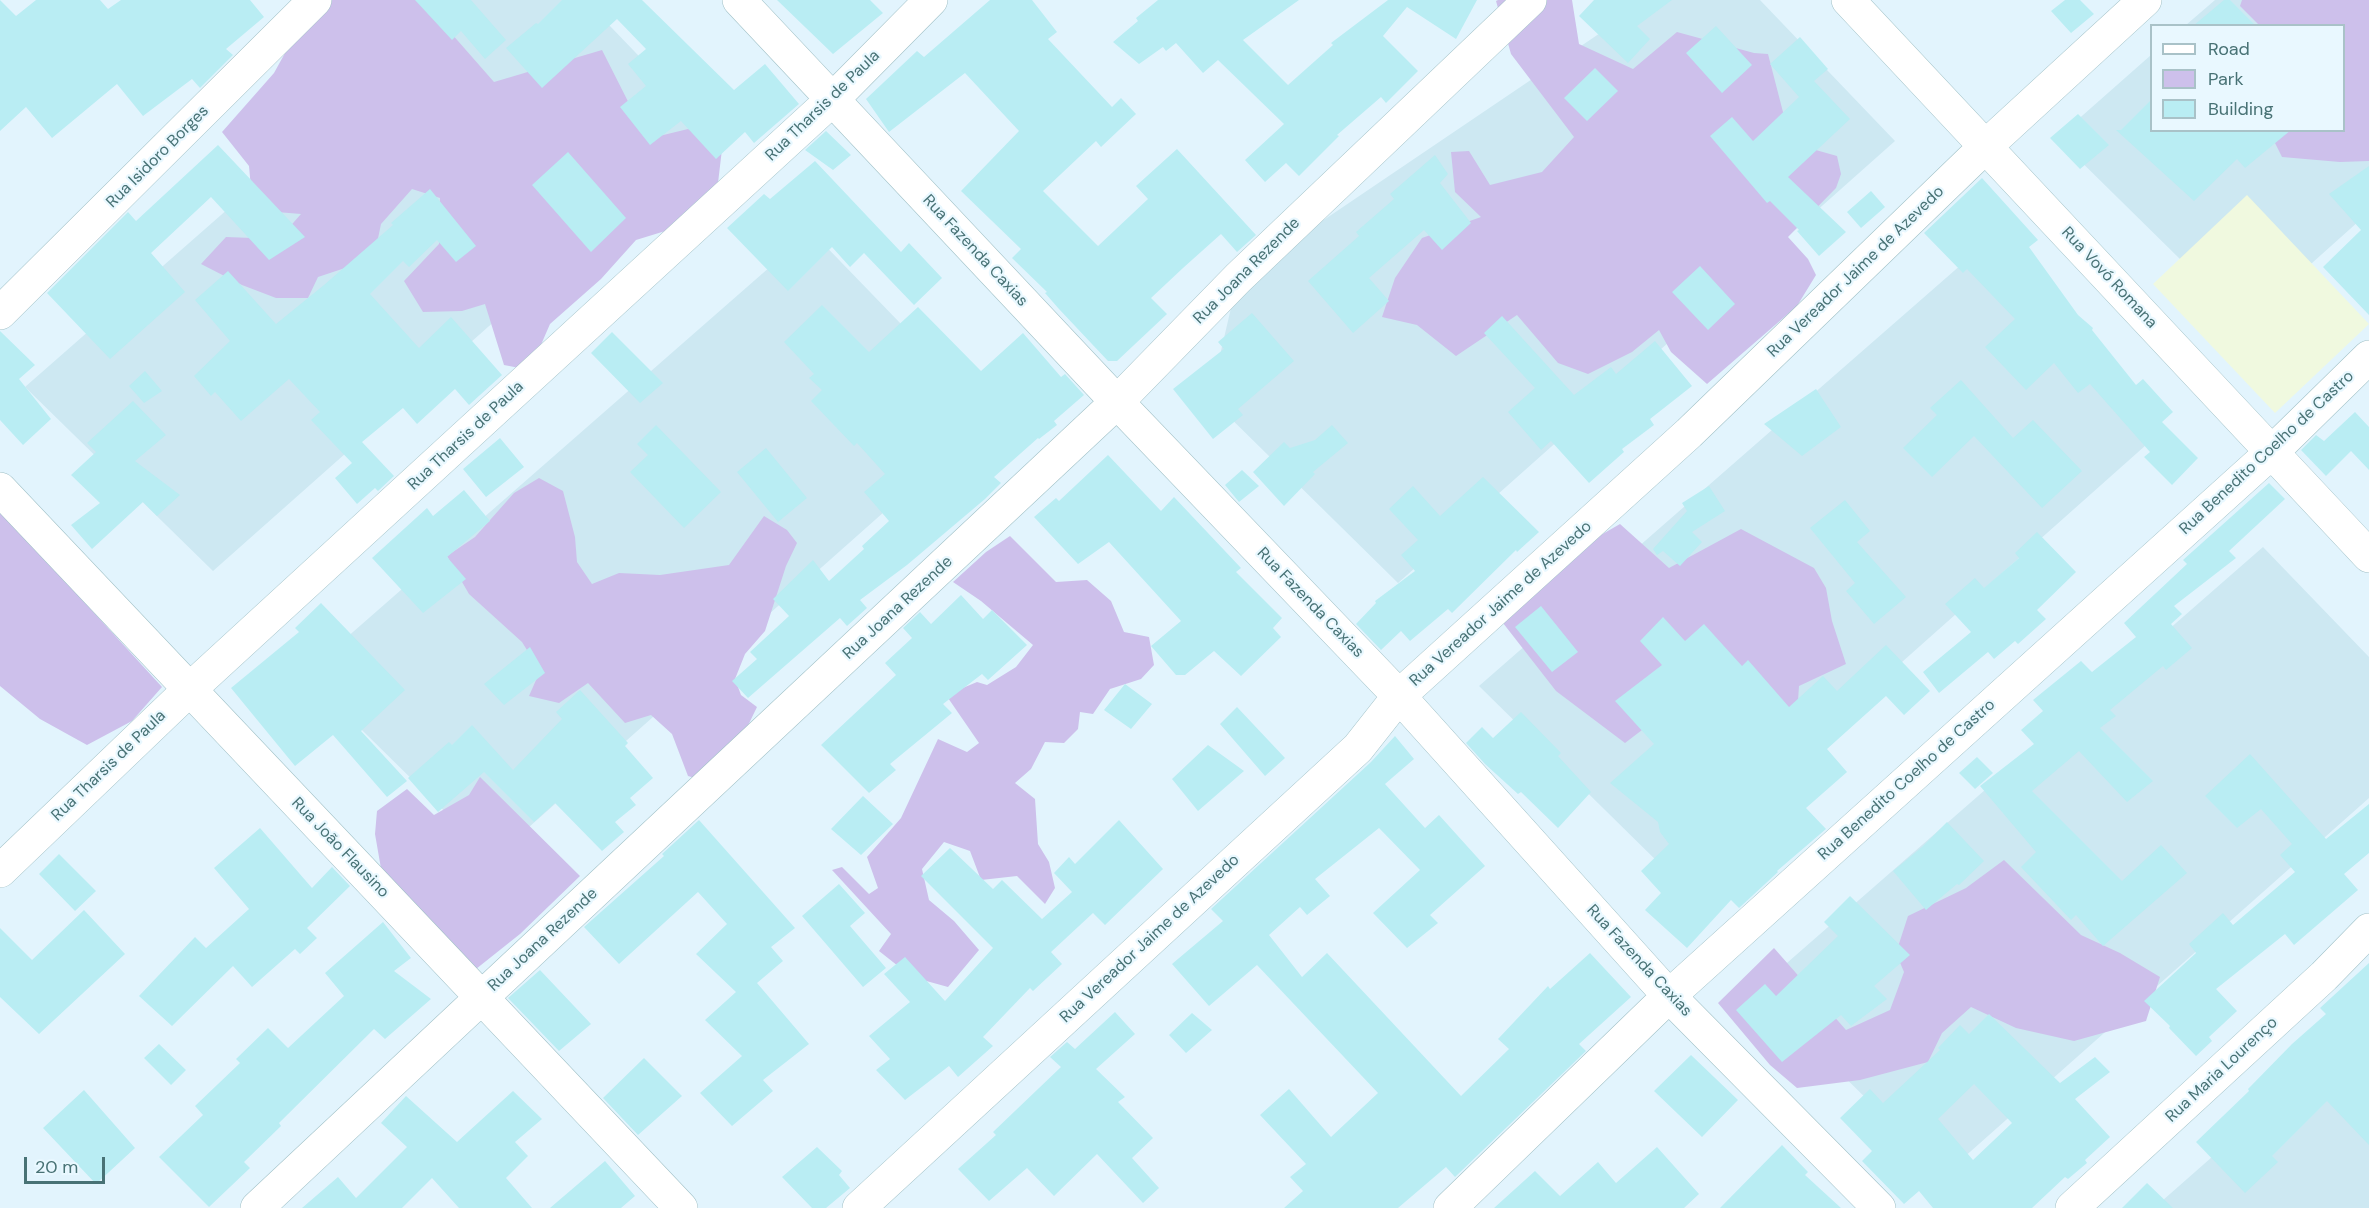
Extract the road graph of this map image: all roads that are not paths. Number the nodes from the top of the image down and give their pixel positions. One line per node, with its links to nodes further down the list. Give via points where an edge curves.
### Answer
1 (315, 0): 9 (street, Rua Isidoro Borges)
2 (739, 0): 7 (street, Rua Fazenda Caxias)
3 (931, 0): 7 (street, Rua Tharsis de Paula)
4 (1530, 0): 11 (street, Rua Joana Rezende, via 1238,278)
5 (1848, 0): 8 (street, Rua Vovó Romana)
6 (2145, 0): 8 (street, Rua Vereador Jaime de Azevedo)
7 (833, 99): 11 (street, Rua Fazenda Caxias); 15 (street, Rua Tharsis de Paula)
8 (1985, 147): 12 (street, Rua Vovó Romana); 16 (street, Rua Vereador Jaime de Azevedo, via 1689,434)
9 (0, 314)
10 (2369, 357): 12 (street, Rua Benedito Coelho de Castro)
11 (1117, 402): 16 (street, Rua Fazenda Caxias); 20 (street, Rua Joana Rezende)
12 (2272, 451): 14 (street, Rua Vovó Romana); 19 (street, Rua Benedito Coelho de Castro)
13 (0, 489): 15 (street, Rua João Flausino)
14 (2369, 556)
15 (189, 690): 17 (street, Rua Tharsis de Paula); 20 (street, Rua João Flausino)
16 (1399, 696): 19 (street, Rua Fazenda Caxias); 23 (street, Rua Vereador Jaime de Azevedo, via 1358,747)
17 (0, 871)
18 (2369, 930): 26 (street, Rua Maria Lourenço)
19 (1669, 996): 24 (street, Rua Benedito Coelho de Castro); 25 (street, Rua Fazenda Caxias)
20 (482, 997): 21 (street, Rua Joana Rezende); 22 (street, Rua João Flausino)
21 (258, 1208)
22 (681, 1208)
23 (859, 1208)
24 (1450, 1208)
25 (1879, 1208)
26 (2072, 1208)

